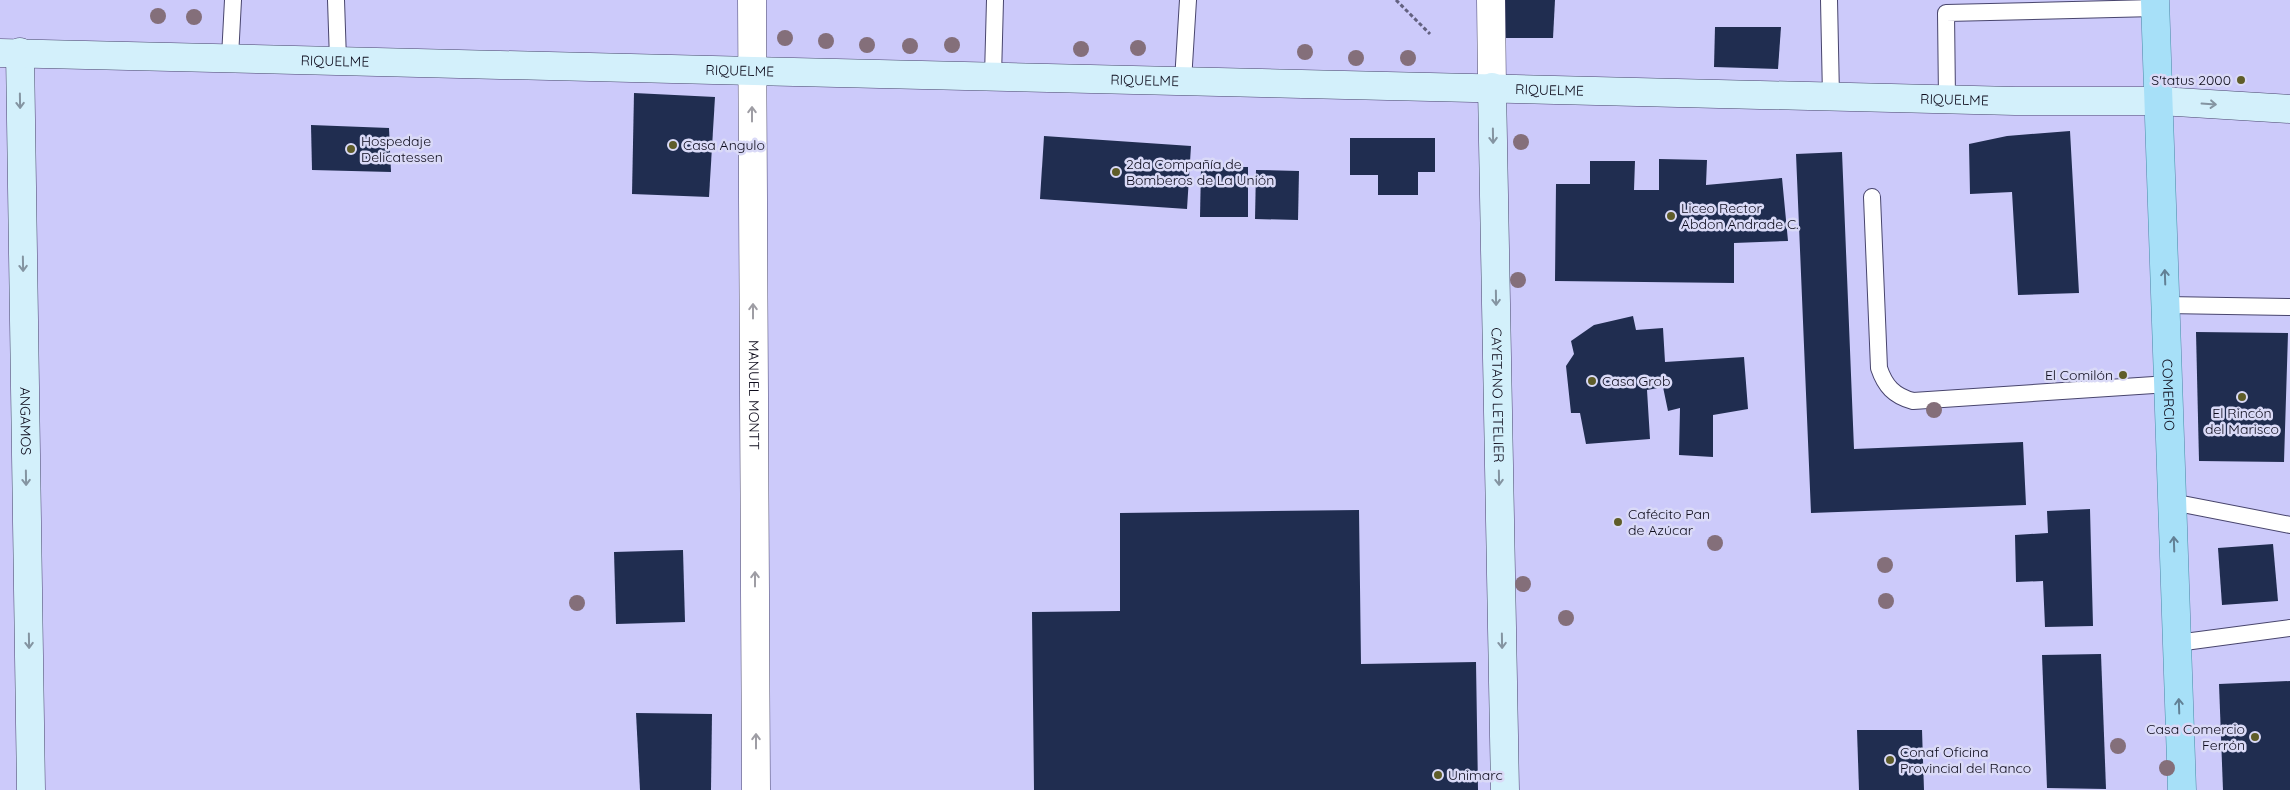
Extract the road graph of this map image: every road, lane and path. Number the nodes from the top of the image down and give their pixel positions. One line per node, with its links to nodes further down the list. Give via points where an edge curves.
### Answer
1 (233, 0): 12 (lane)
2 (336, 0): 13 (lane)
3 (752, 0): 14 (street, MANUEL MONTT)
4 (994, 0): 15 (lane)
5 (1188, 0): 16 (lane)
6 (1396, 0): 10 (path)
7 (1491, 0): 17 (street, CAYETANO LETELIER)
8 (1830, 0): 18 (lane)
9 (2155, 4): 19 (lane, via 1946,12); 20 (main road, COMERCIO)
10 (1430, 34)
11 (10, 52): 12 (main road, RIQUELME); 30 (main road, ANGAMOS, one-way to 30)
12 (230, 58): 13 (main road, RIQUELME)
13 (338, 60): 14 (main road, RIQUELME)
14 (752, 70): 15 (main road, RIQUELME); 31 (street, MANUEL MONTT, one-way to 14)
15 (993, 76): 16 (main road, RIQUELME)
16 (1184, 80): 17 (main road, RIQUELME)
17 (1492, 87): 18 (main road, RIQUELME); 32 (main road, CAYETANO LETELIER, one-way to 32)
18 (1831, 96): 19 (main road, RIQUELME)
19 (1947, 99): 20 (main road, RIQUELME)
20 (2160, 101): 21 (main road, RIQUELME, one-way to 21); 23 (main road, COMERCIO, one-way to 20)
21 (2290, 110)
22 (1872, 197): 25 (lane, via 1879,368 1884,382 1894,393 1913,400)
23 (2166, 305): 24 (lane); 25 (main road, COMERCIO)
24 (2290, 308)
25 (2169, 384): 26 (main road, COMERCIO)
26 (2172, 502): 27 (lane); 29 (main road, COMERCIO, one-way to 26)
27 (2290, 525)
28 (2290, 628): 29 (lane)
29 (2177, 643): 33 (main road, COMERCIO, one-way to 29)
30 (31, 790)
31 (756, 790)
32 (1505, 790)
33 (2182, 790)

